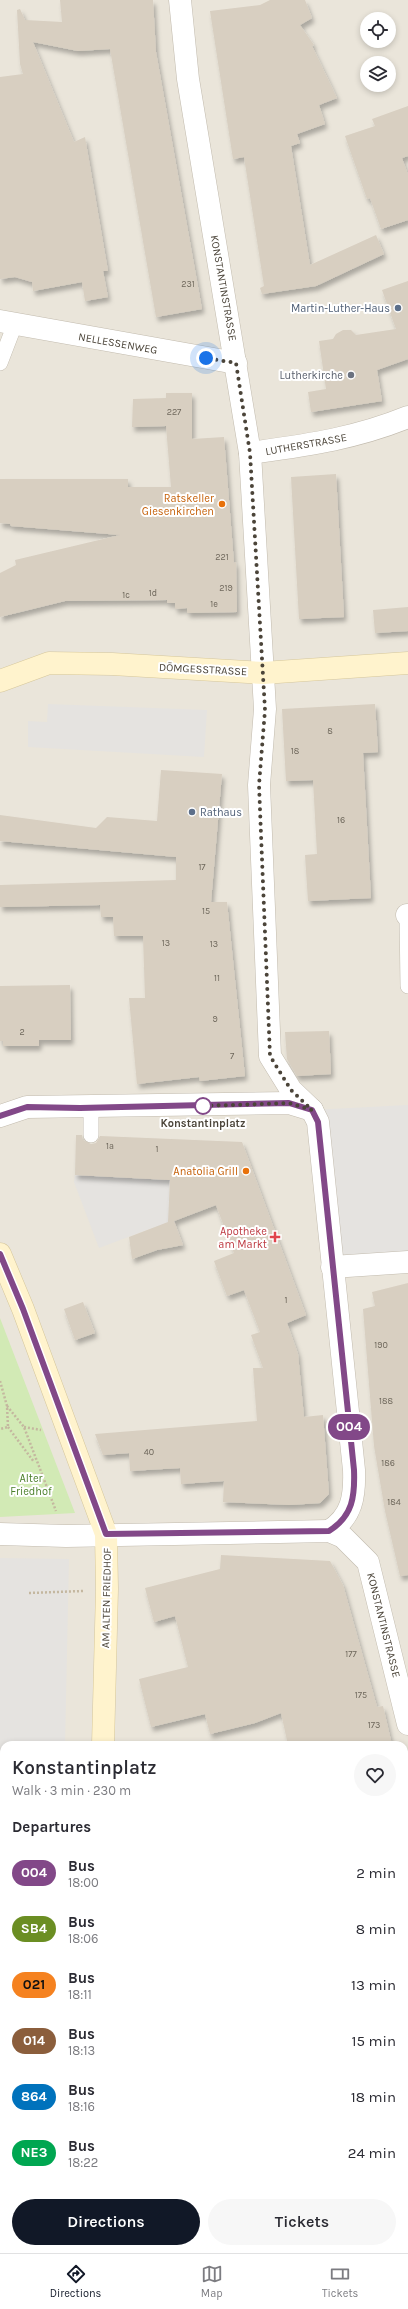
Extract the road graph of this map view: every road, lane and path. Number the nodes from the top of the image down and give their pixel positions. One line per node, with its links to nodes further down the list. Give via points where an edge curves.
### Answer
1 (180, 0): 4 (street, KONSTANTINSTRASSE, via 188,79)
2 (7, 323): 3 (lane); 4 (street, NELLESSENWEG)
3 (0, 363)
4 (236, 363): 6 (street, KONSTANTINSTRASSE)
5 (408, 417): 6 (street, LUTHERSTRASSE, via 335,441)
6 (250, 453): 8 (street, KONSTANTINSTRASSE)
7 (408, 663): 8 (street, DÖMGESSTRASSE)
8 (263, 673): 9 (street, DÖMGESSTRASSE, via 49,663); 13 (street, via 265,710 259,785 270,1056 291,1090)
9 (0, 681)
10 (408, 915): 11 (lane)
11 (408, 986)
12 (86, 1108): 13 (street, via 289,1103); 14 (street, via 27,1107); 15 (lane)
13 (312, 1110): 18 (street, via 318,1122)
14 (0, 1116)
15 (91, 1136)
16 (0, 1254): 26 (street, AM ALTEN FRIEDHOF, via 23,1309)
17 (408, 1262): 18 (street)
18 (332, 1267): 24 (street, via 354,1488 347,1515 342,1523)
19 (0, 1381): 20 (path)
20 (7, 1406): 22 (path); 23 (path, via 24,1427)
21 (0, 1428): 22 (path)
22 (8, 1428): 23 (path)
23 (36, 1464): 27 (path)
24 (329, 1531): 26 (street); 30 (street, KONSTANTINSTRASSE, via 343,1538 368,1562)
25 (0, 1534): 27 (street)
26 (106, 1534): 27 (street); 28 (street, AM ALTEN FRIEDHOF)
27 (66, 1536)
28 (107, 1589): 29 (path); 31 (street, AM ALTEN FRIEDHOF)
29 (29, 1593)
30 (408, 1724)
31 (103, 1741)

